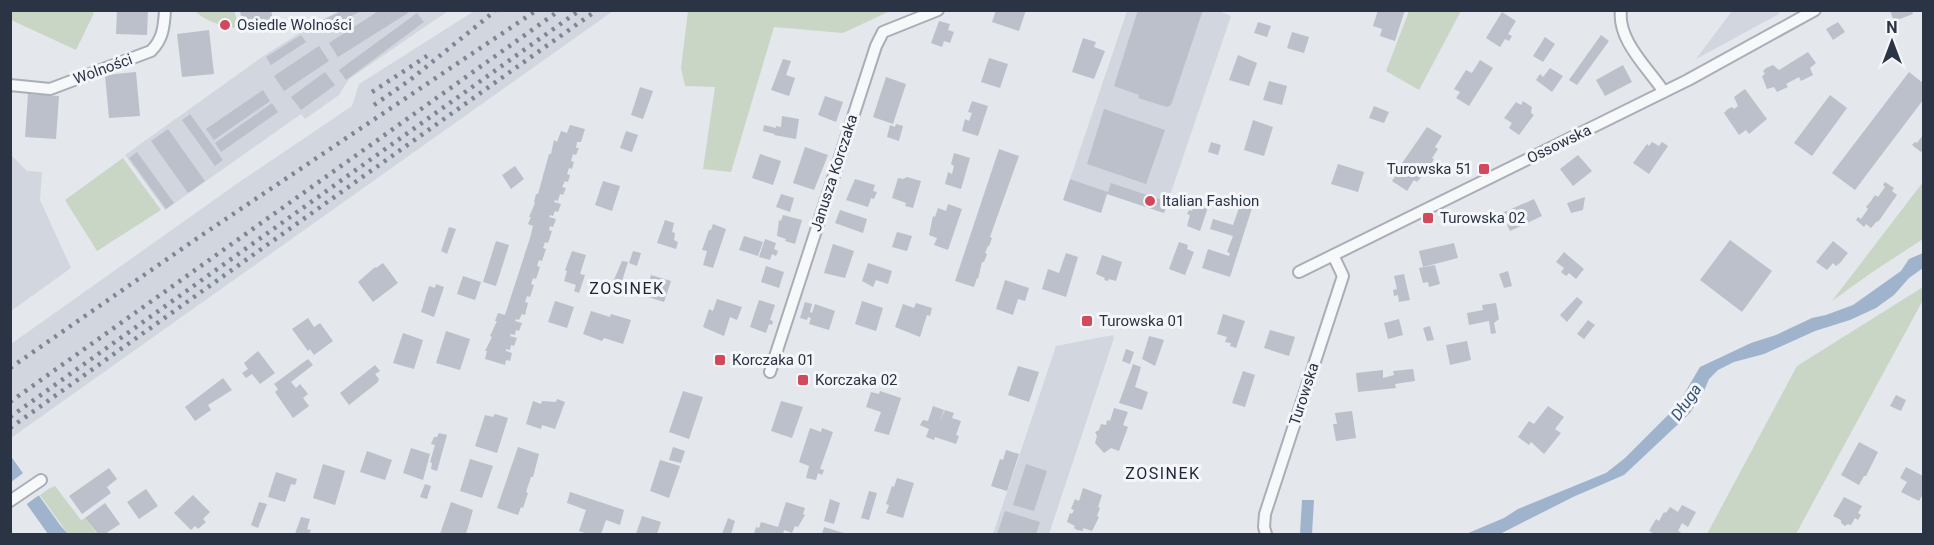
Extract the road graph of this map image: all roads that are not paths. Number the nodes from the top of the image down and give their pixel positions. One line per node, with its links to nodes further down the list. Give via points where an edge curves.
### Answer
1 (165, 10): 5 (street, Wolności, via 160,42 151,51 50,89)
2 (938, 10): 9 (street, Janusza Korczaka, via 883,32 876,46)
3 (1621, 10): 6 (street, via 1625,39)
4 (1815, 10): 6 (street, Ossowska)
5 (10, 85)
6 (1664, 92): 7 (street, Ossowska)
7 (1334, 255): 8 (street, Ossowska); 12 (street, Turowska, via 1343,276 1265,514)
8 (1299, 272)
9 (770, 372)
10 (40, 480): 11 (street)
11 (12, 499)
12 (1266, 534)

